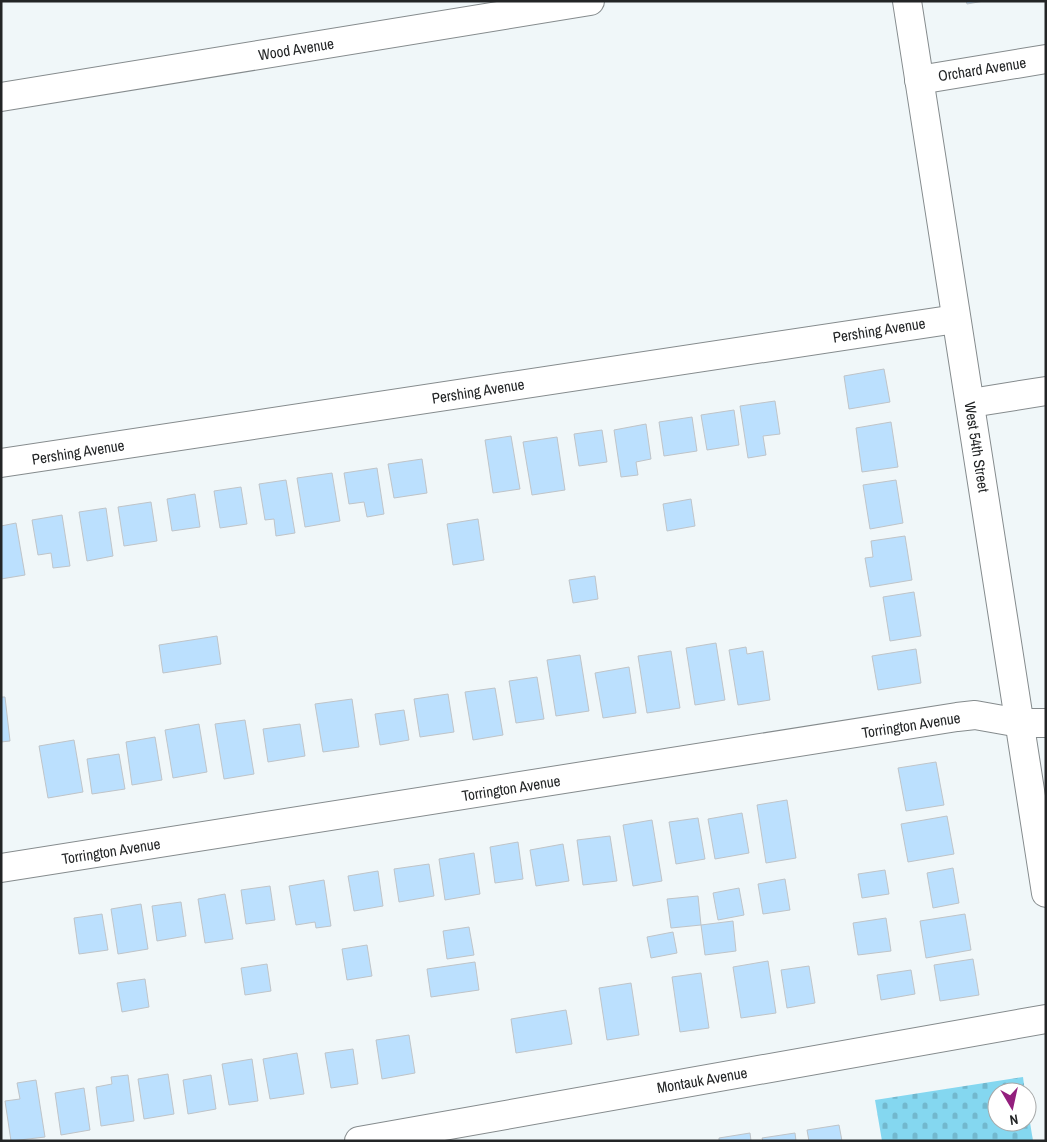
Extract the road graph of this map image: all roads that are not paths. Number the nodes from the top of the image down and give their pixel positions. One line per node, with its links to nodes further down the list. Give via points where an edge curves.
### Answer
1 (590, 1): 5 (street, Wood Avenue)
2 (907, 1): 4 (street, West 54th Street)
3 (1046, 59): 4 (street, Orchard Avenue)
4 (919, 80): 6 (street, West 54th Street)
5 (1, 97)
6 (956, 319): 8 (street, West 54th Street); 9 (street, Pershing Avenue)
7 (1046, 391): 8 (street)
8 (970, 403): 10 (street, West 54th Street)
9 (1, 463)
10 (1033, 723): 11 (street, Torrington Avenue, via 975,715 957,717); 12 (street, West 54th Street)
11 (1, 868)
12 (1046, 893)
13 (1046, 1019): 14 (street, Montauk Avenue)
14 (359, 1141)

